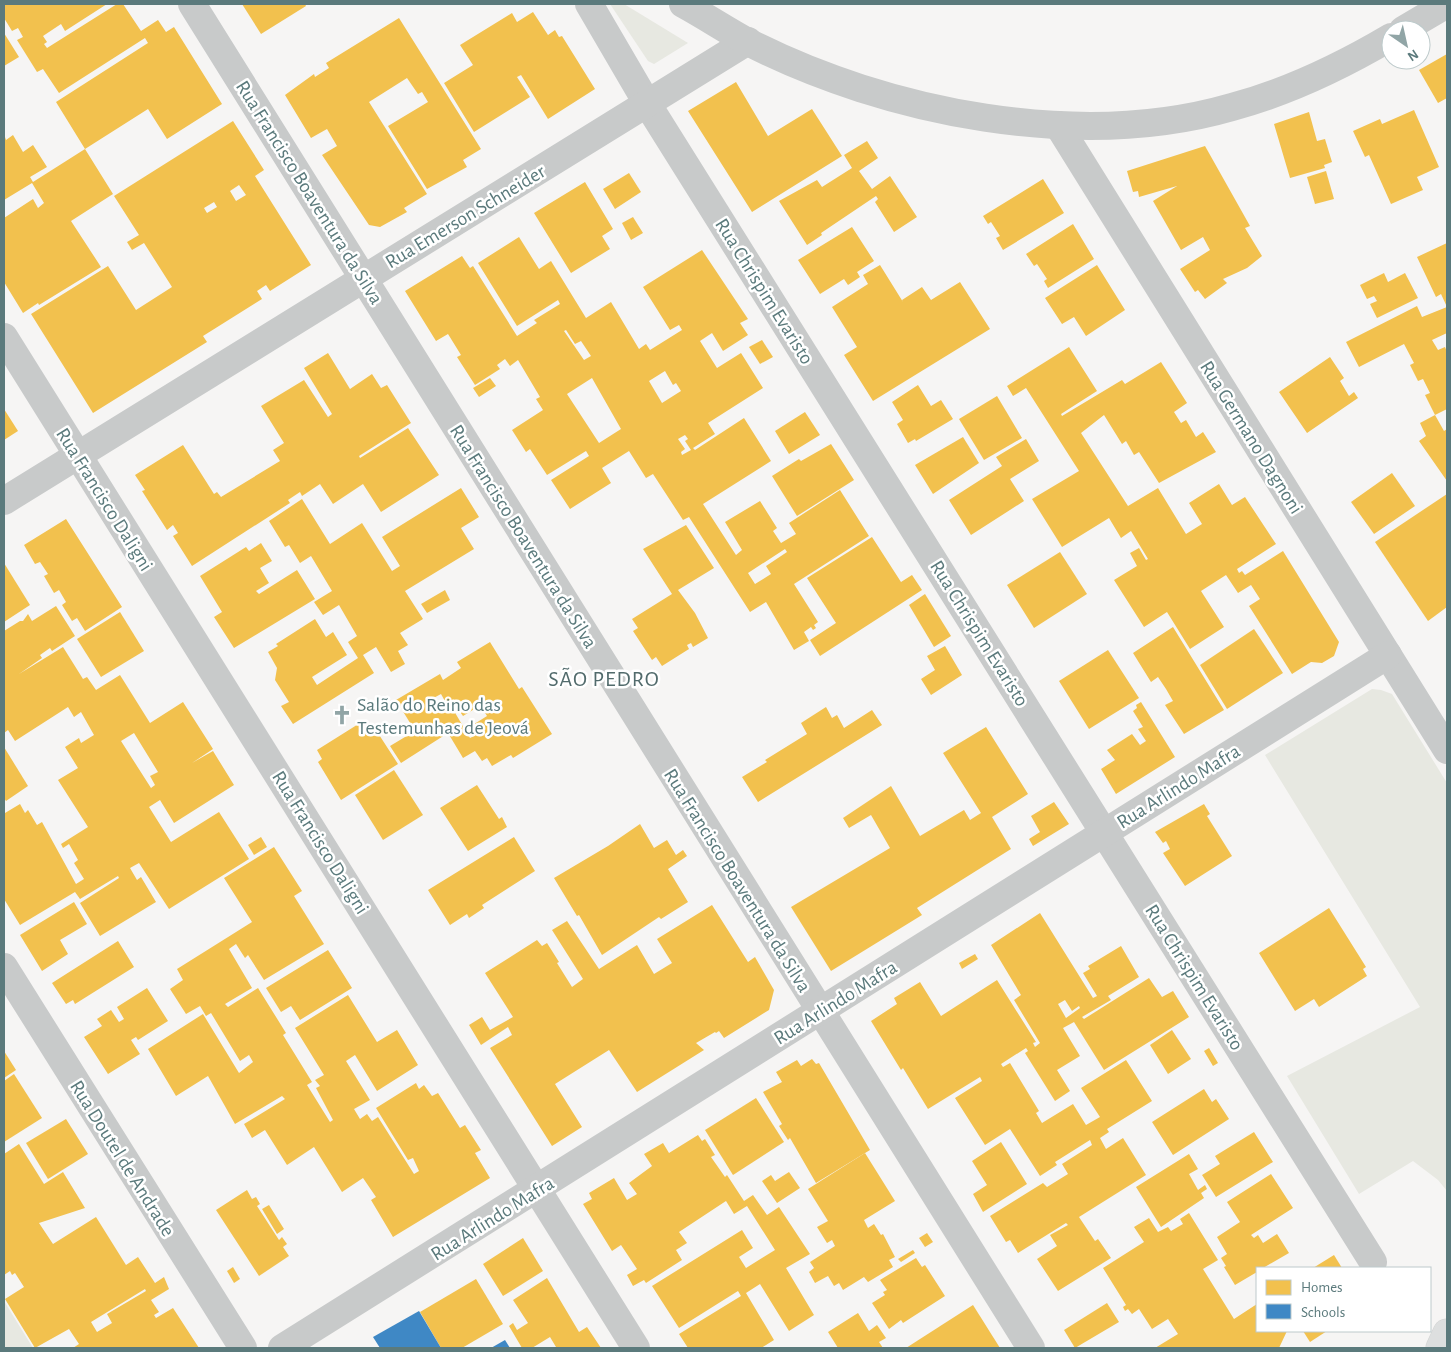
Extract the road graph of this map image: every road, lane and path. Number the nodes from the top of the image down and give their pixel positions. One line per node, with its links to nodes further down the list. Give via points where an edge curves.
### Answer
1 (192, 4): 10 (street, Rua Francisco Boaventura da Silva)
2 (589, 4): 8 (street, Rua Chrispim Evaristo)
3 (683, 4): 6 (street)
4 (1447, 4): 5 (street)
5 (1420, 20)
6 (748, 42): 8 (street, Rua Emerson Schneider); 9 (street, via 837,79 934,108 1001,120)
7 (1381, 42): 9 (street, via 1309,80 1232,107 1166,121)
8 (648, 105): 10 (street, Rua Emerson Schneider); 16 (street, Rua Chrispim Evaristo)
9 (1058, 125): 14 (street, Rua Germano Dagnoni)
10 (363, 278): 12 (street, Rua Emerson Schneider); 18 (street, Rua Francisco Boaventura da Silva)
11 (4, 337): 12 (street, Rua Francisco Daligni)
12 (78, 456): 13 (street, Rua Emerson Schneider); 19 (street, Rua Francisco Daligni)
13 (4, 501)
14 (1388, 655): 15 (street, Rua Germano Dagnoni); 16 (street, Rua Arlindo Mafra)
15 (1447, 750)
16 (1106, 832): 18 (street, Rua Arlindo Mafra); 20 (street, Rua Chrispim Evaristo)
17 (4, 967): 22 (street, Rua Doutel de Andrade)
18 (820, 1012): 19 (street, Rua Arlindo Mafra); 25 (street, Rua Francisco Boaventura da Silva)
19 (538, 1189): 23 (street, Rua Arlindo Mafra); 24 (street, Rua Francisco Daligni)
20 (1373, 1262)
21 (1447, 1333): 26 (main road)
22 (243, 1348)
23 (282, 1348)
24 (636, 1348)
25 (1031, 1348)
26 (1440, 1348)

